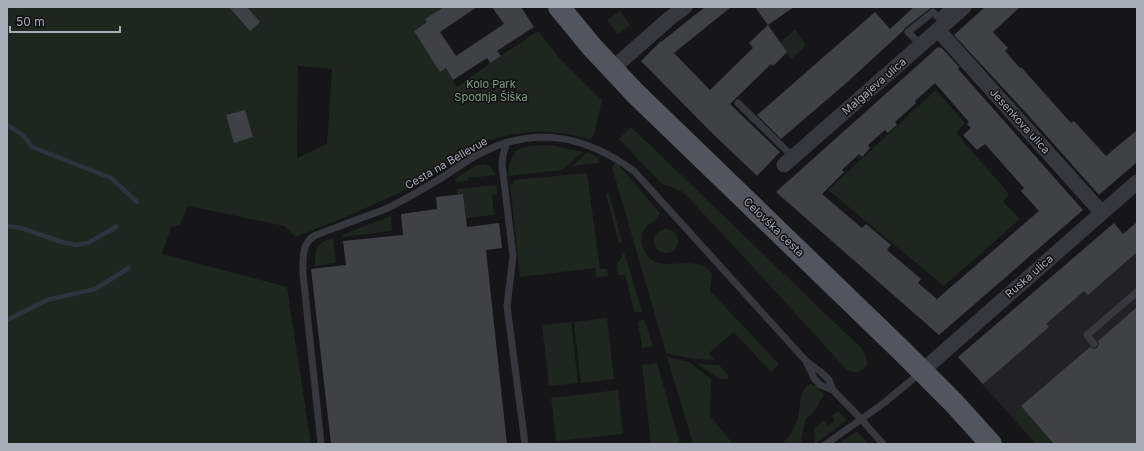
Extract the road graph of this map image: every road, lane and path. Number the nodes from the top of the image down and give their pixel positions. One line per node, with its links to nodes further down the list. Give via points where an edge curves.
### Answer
1 (559, 7): 6 (main road, Celovška cesta)
2 (685, 7): 6 (street)
3 (950, 7): 5 (lane)
4 (964, 7): 5 (street, Malgajeva ulica)
5 (940, 24): 9 (street, Malgajeva ulica, via 921,45); 11 (street, Jesenkova ulica)
6 (612, 69): 14 (main road, Celovška cesta)
7 (738, 103): 9 (lane)
8 (507, 142): 15 (lane, Cesta na Bellevue, via 546,137 575,141 607,153 634,171 806,361 829,380 833,390); 16 (lane, Cesta na Bellevue, via 480,154 426,188 389,207 310,238 307,242 303,274); 17 (lane, via 502,165 513,256 507,306)
9 (789, 161)
10 (1137, 182): 11 (street, Ruska ulica)
11 (1102, 213): 14 (street, Ruska ulica)
12 (1137, 292): 13 (lane, via 1087,335)
13 (1094, 344)
14 (922, 371): 15 (lane); 20 (main road, Celovška cesta)
15 (861, 419): 18 (lane); 19 (lane, Cesta na Bellevue)
16 (321, 444)
17 (525, 444)
18 (826, 444)
19 (884, 444)
20 (990, 444)

